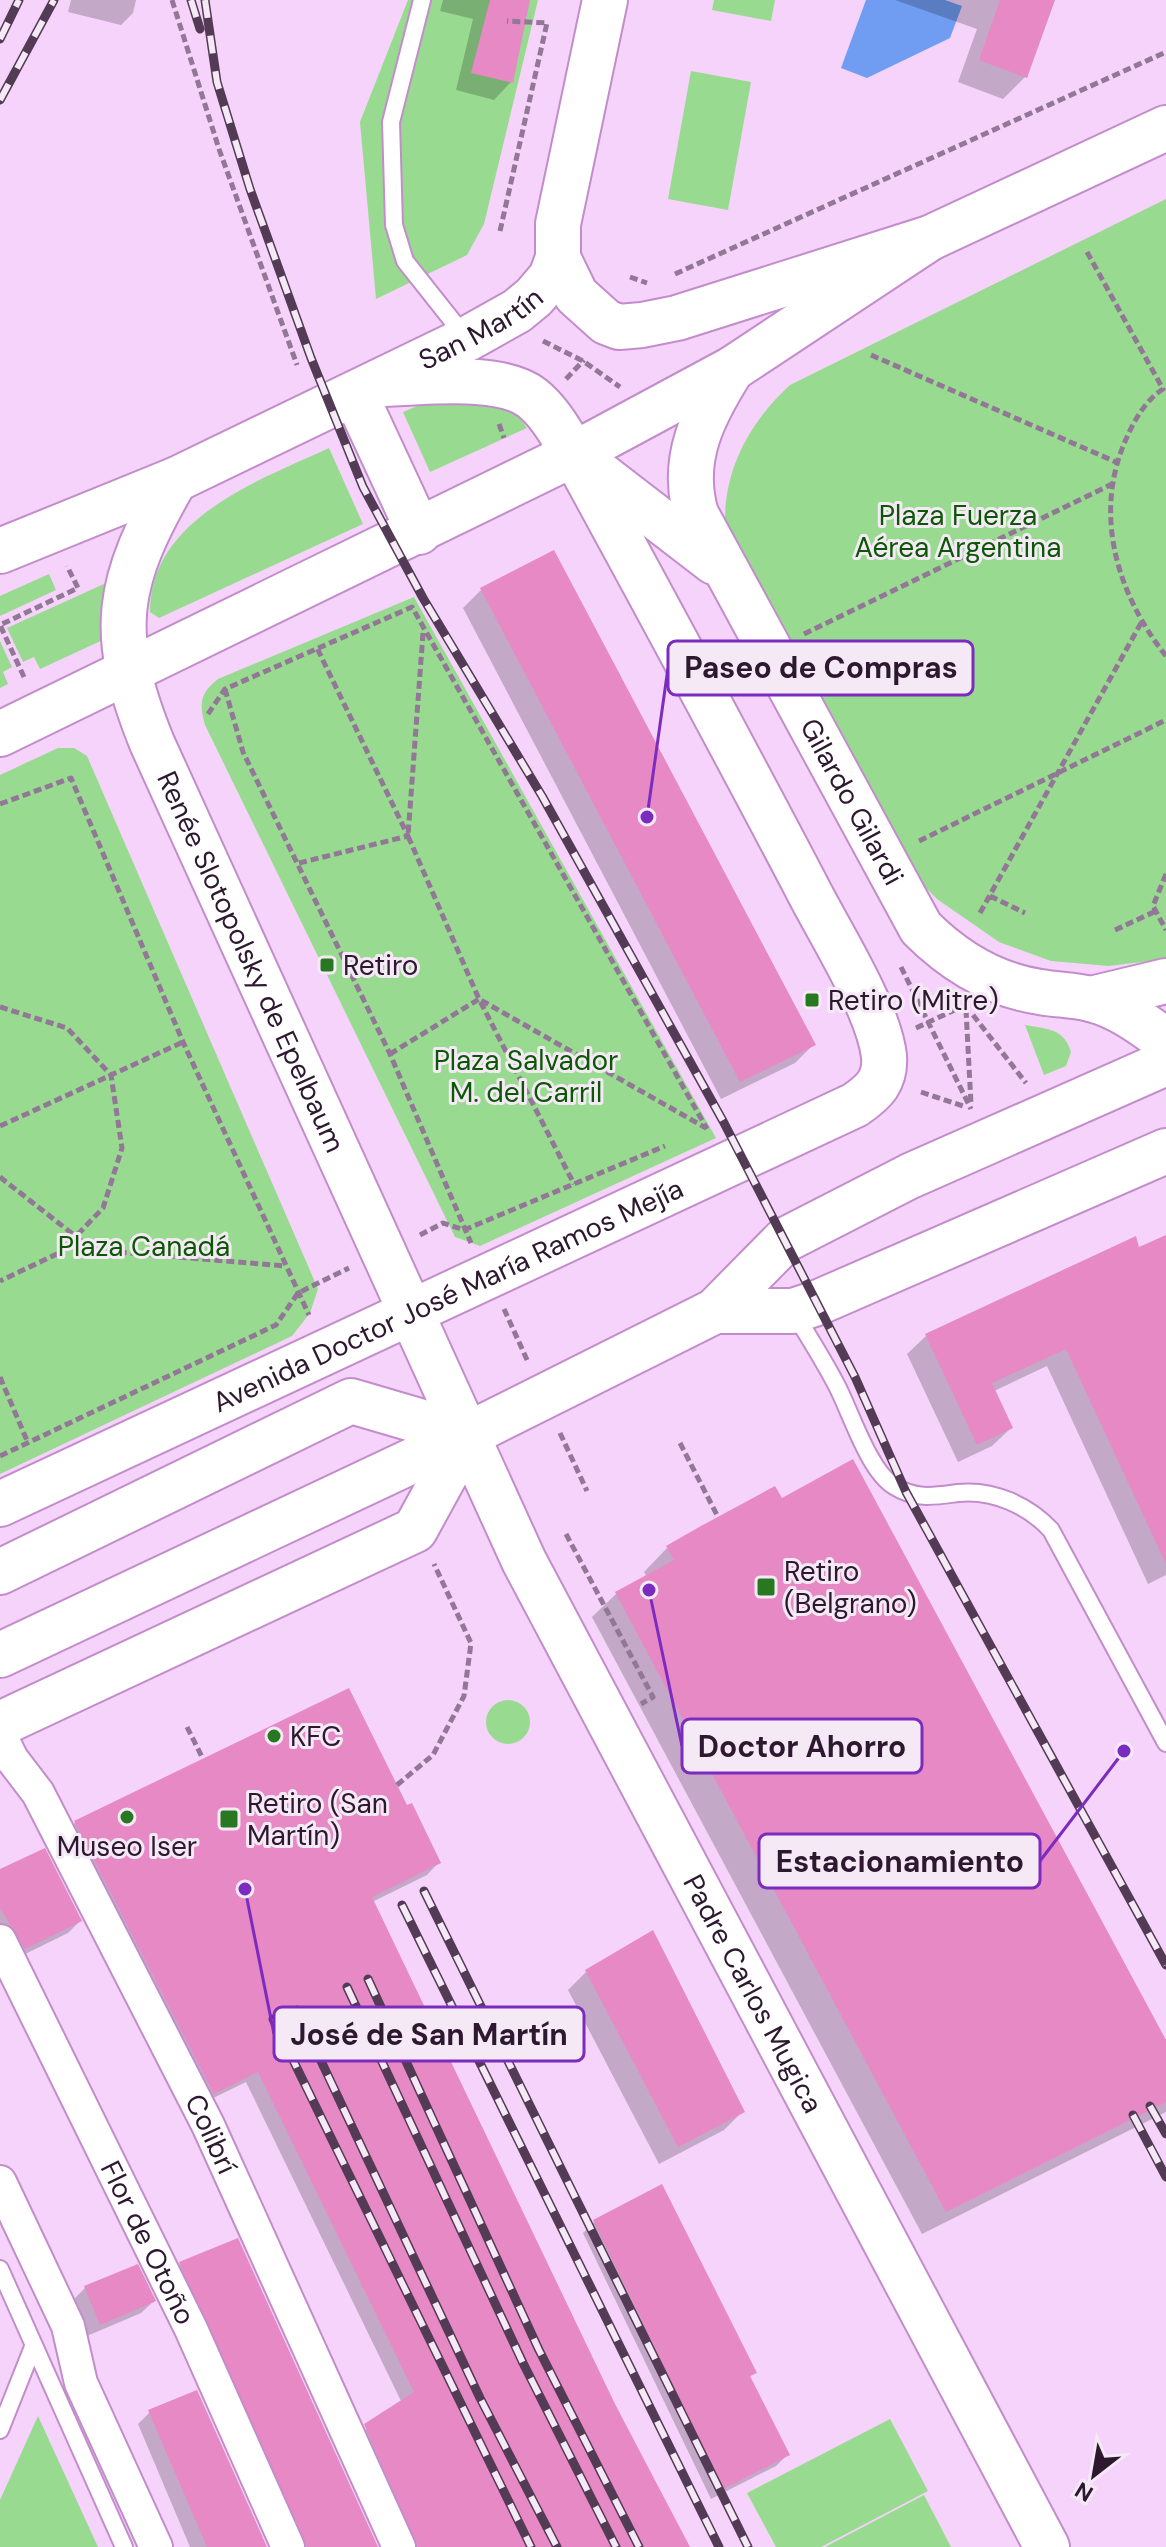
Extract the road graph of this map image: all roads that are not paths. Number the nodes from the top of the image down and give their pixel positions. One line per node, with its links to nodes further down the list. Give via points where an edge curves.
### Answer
1 (422, 0): 6 (lane, via 391,122 394,225 405,261)
2 (605, 0): 5 (main road, via 558,224)
3 (1166, 128): 4 (main road, San Martín)
4 (930, 238): 5 (main road, San Martín, via 677,318 629,327 594,314 576,295); 7 (main road, San Martín)
5 (558, 258): 6 (main road, San Martín, via 534,297)
6 (467, 339): 8 (main road, San Martín)
7 (732, 369): 9 (main road, San Martín); 13 (main road, via 701,424 689,476 696,514)
8 (366, 389): 9 (main road, via 482,383 514,388 541,406); 10 (main road, San Martín); 11 (main road)
9 (574, 454): 11 (main road, San Martín); 13 (main road, Gilardo Gilardi); 23 (main road, Avenida Doctor José María Ramos Mejía, via 851,973 902,1082 878,1086 855,1105)
10 (175, 480): 12 (main road, San Martín); 14 (main road, Renée Slotopolsky de Epelbaum, via 141,539 130,573 123,627)
11 (419, 532): 14 (main road, San Martín)
12 (0, 551)
13 (722, 568): 17 (main road, Gilardo Gilardi, via 921,928 947,952 1007,985)
14 (128, 673): 15 (main road, San Martín); 23 (main road, Renée Slotopolsky de Epelbaum, via 195,842)
15 (0, 734)
16 (1166, 981): 17 (main road)
17 (1091, 999): 18 (main road, via 1125,1013)
18 (1166, 1041)
19 (1166, 1063): 21 (main road, via 910,1176 785,1240)
20 (1166, 1151): 22 (main road, via 946,1250)
21 (715, 1311): 22 (main road); 24 (main road)
22 (793, 1311): 30 (lane, via 880,1474 892,1486 922,1497 962,1492 1003,1499 1034,1512 1051,1530)
23 (412, 1312): 24 (main road, Renée Slotopolsky de Epelbaum); 25 (main road, Avenida Doctor José María Ramos Mejía)
24 (467, 1435): 26 (main road, Avenida Doctor José María Ramos Mejía, via 351,1401); 27 (main road); 28 (main road, via 415,1530); 40 (main road, Padre Carlos Mugica, via 524,1561 607,1722)
25 (0, 1504)
26 (0, 1572)
27 (0, 1655)
28 (0, 1724)
29 (0, 1735): 39 (street, Colibrí, via 38,1793 208,2125)
30 (1166, 1743)
31 (0, 1941): 38 (street, Flor de Otoño, via 191,2329)
32 (0, 2182): 37 (street, via 68,2326 81,2383)
33 (0, 2269): 34 (lane)
34 (33, 2347): 35 (lane); 36 (lane)
35 (0, 2430)
36 (124, 2547)
37 (156, 2547)
38 (288, 2547)
39 (399, 2547)
40 (1047, 2547)

